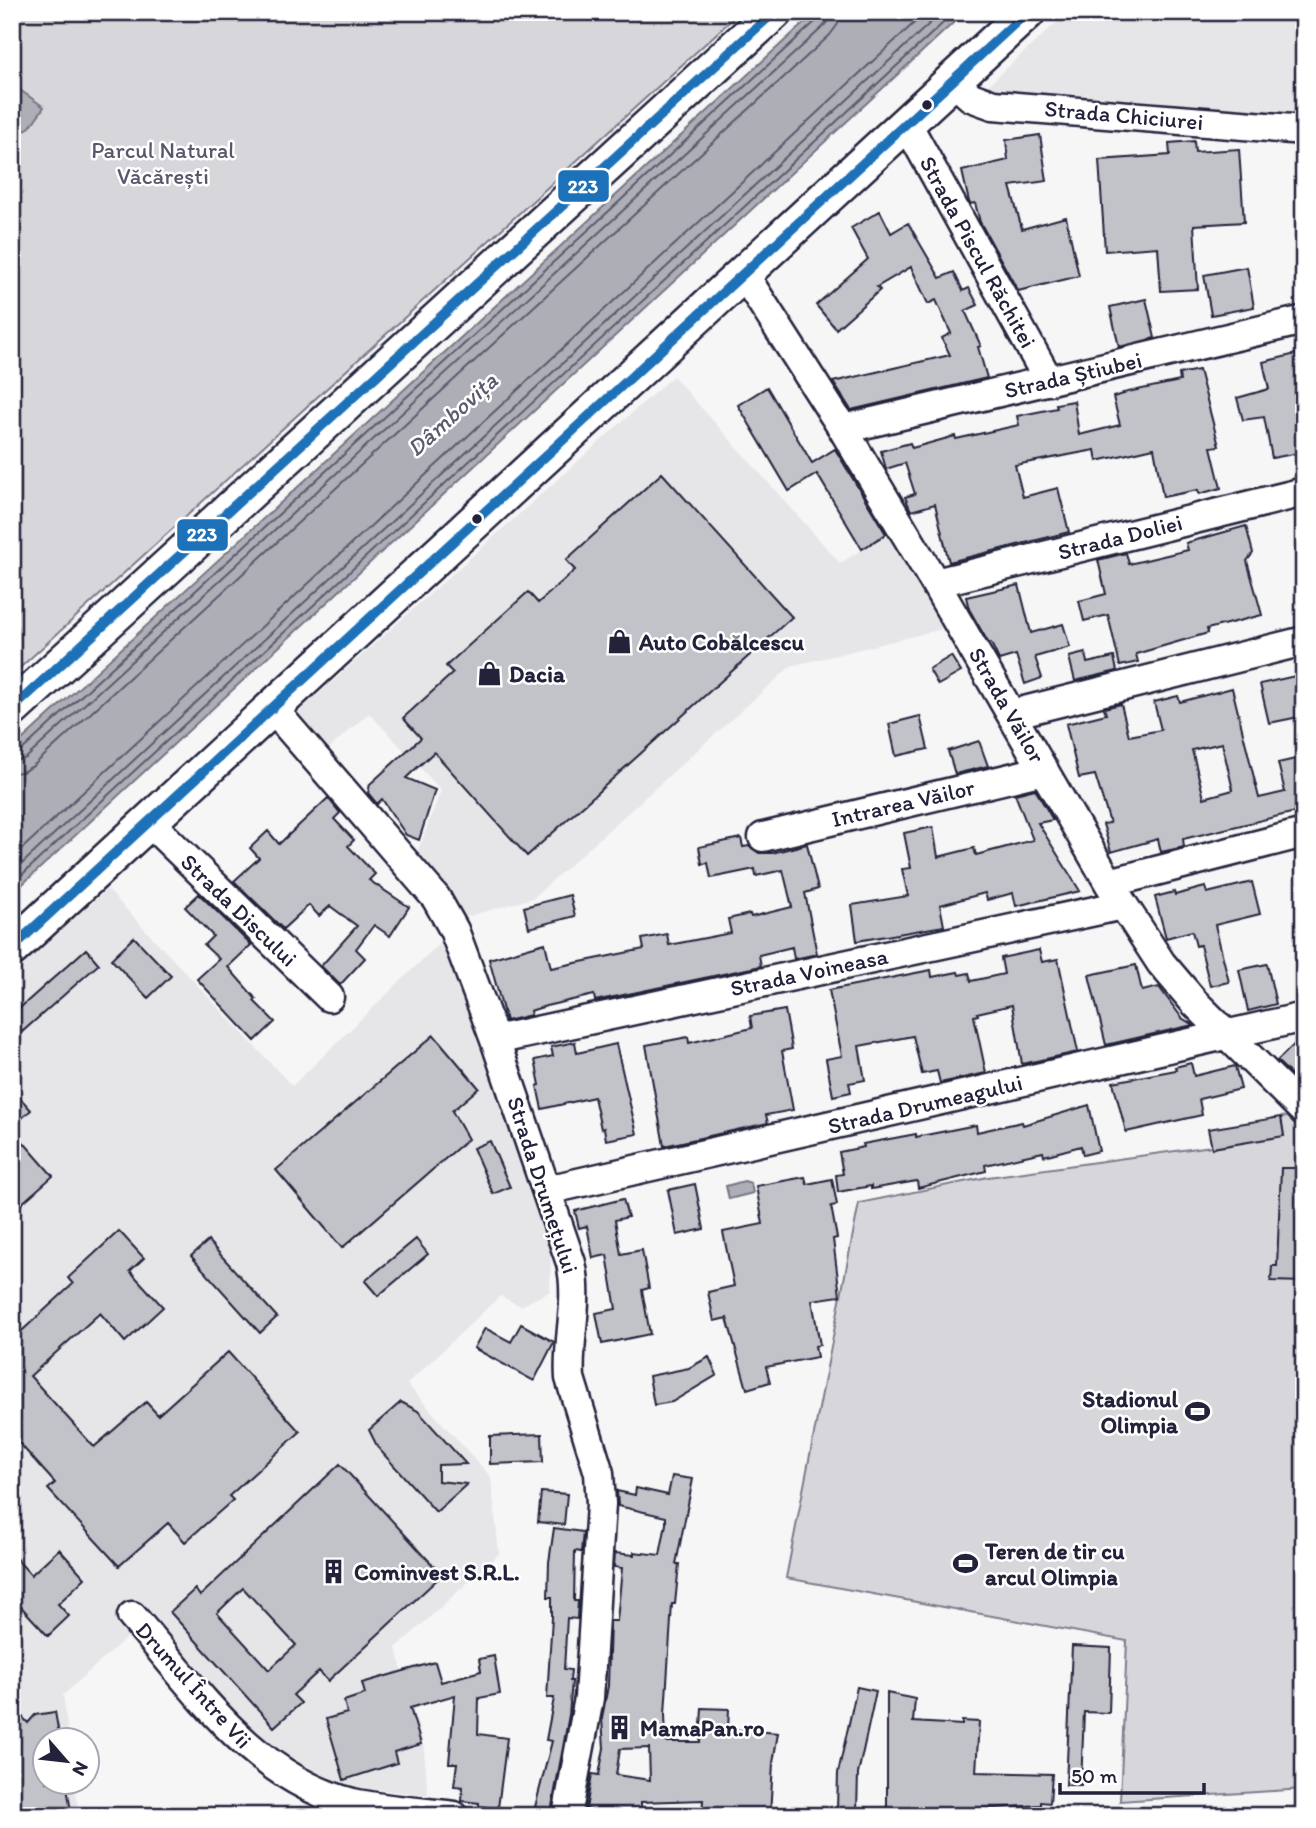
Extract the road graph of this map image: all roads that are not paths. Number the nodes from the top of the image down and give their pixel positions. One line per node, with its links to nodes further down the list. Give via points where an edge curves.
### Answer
1 (774, 12): 14 (main road)
2 (1027, 12): 3 (main road)
3 (953, 81): 4 (main road); 5 (street, Strada Chiciurei, via 971,97 993,105)
4 (907, 124): 6 (main road); 8 (street, Strada Piscul Răchitei)
5 (1304, 130)
6 (743, 273): 9 (street, Strada Văilor); 13 (main road)
7 (1304, 320): 8 (street, Strada Știubei)
8 (1049, 381): 9 (street, Strada Știubei)
9 (843, 429): 11 (street, Strada Văilor)
10 (1304, 492): 11 (street, Strada Doliei)
11 (935, 583): 15 (street, Strada Văilor)
12 (1304, 641): 15 (street)
13 (272, 708): 17 (main road); 25 (street, Strada Drumețului, via 436,898 454,930)
14 (12, 709)
15 (1012, 714): 16 (street, Strada Văilor)
16 (1044, 770): 19 (street, Intrarea Văilor); 20 (street, Strada Văilor)
17 (149, 822): 21 (main road); 22 (street, Strada Discului)
18 (1304, 833): 20 (street, Strada Voineasa)
19 (763, 837)
20 (1116, 894): 24 (street, Strada Văilor, via 1161,964); 25 (street, Strada Voineasa)
21 (12, 948)
22 (329, 997)
23 (1304, 1017): 24 (street, Strada Drumeagului)
24 (1228, 1035): 26 (street, Strada Văilor); 27 (street, Strada Drumeagului)
25 (495, 1040): 27 (street, Strada Drumețului)
26 (1304, 1111)
27 (547, 1190): 30 (street, Strada Drumețului, via 573,1273 570,1378 601,1486 589,1698)
28 (132, 1616): 29 (street, Drumul Între Vii, via 239,1739 268,1764 325,1794 354,1803)
29 (454, 1816)
30 (567, 1816)

